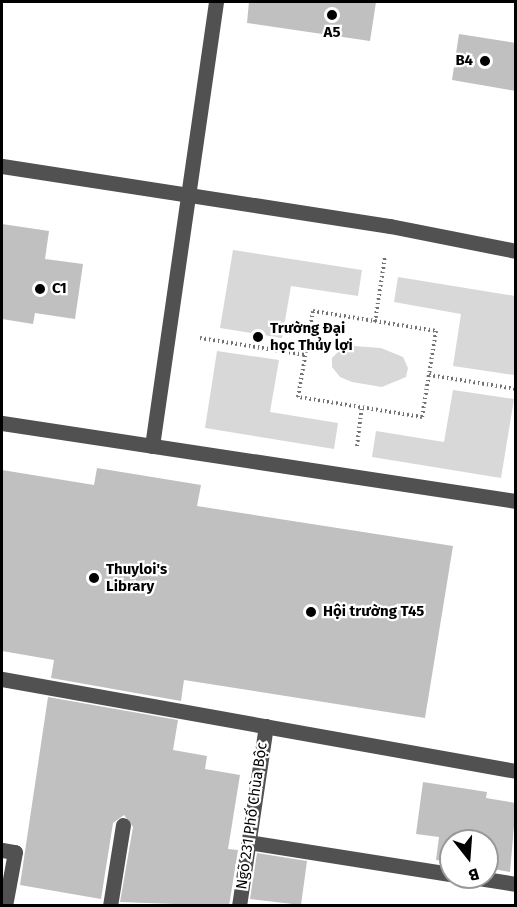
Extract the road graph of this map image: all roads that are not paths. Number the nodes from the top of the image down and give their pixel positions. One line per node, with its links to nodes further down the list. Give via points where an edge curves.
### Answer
1 (216, 2): 3 (lane)
2 (2, 166): 3 (lane)
3 (186, 195): 4 (lane, via 390,226); 6 (lane)
4 (516, 251)
5 (2, 423): 6 (lane)
6 (152, 446): 7 (lane)
7 (516, 501)
8 (2, 679): 9 (lane)
9 (266, 726): 10 (lane); 12 (lane, Ngõ 231 Phố Chùa Bộc)
10 (516, 771)
11 (123, 825): 18 (lane)
12 (248, 842): 14 (lane); 19 (lane, Ngõ 231 Phố Chùa Bộc)
13 (2, 850): 17 (lane, via 15,852)
14 (439, 872)
15 (499, 881): 16 (lane)
16 (516, 884)
17 (5, 906)
18 (110, 906)
19 (239, 906)

